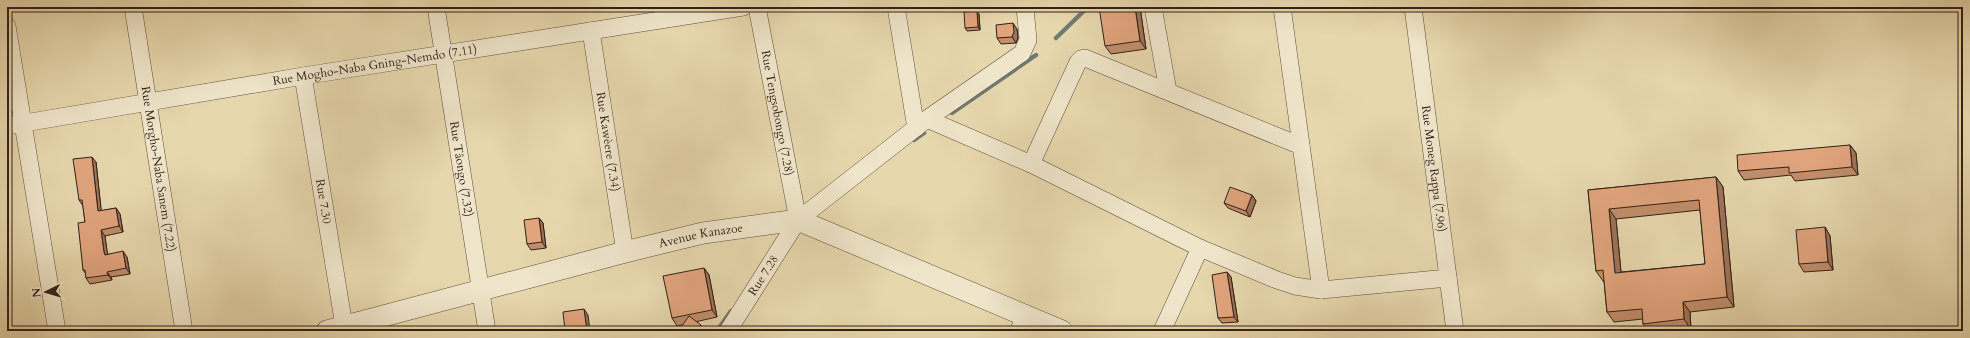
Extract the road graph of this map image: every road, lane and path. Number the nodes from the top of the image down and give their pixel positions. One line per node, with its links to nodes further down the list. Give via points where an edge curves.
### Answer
1 (133, 7): 15 (street, Rue Morgho-Naba Sanem (7.22))
2 (436, 7): 12 (street, Rue Tâongo (7.32))
3 (743, 7): 11 (street, Rue Mogho-Naba Gning-Nemdo (7.11))
4 (757, 7): 20 (street, Rue Tengsobongo (7.28))
5 (896, 7): 16 (street)
6 (1026, 7): 16 (street, Rue 7.28, via 1028,40 1022,53)
7 (1153, 7): 14 (street)
8 (1282, 7): 18 (street)
9 (1412, 7): 23 (street, Rue Moneg Rappa (7.96))
10 (7, 26): 17 (street)
11 (591, 31): 12 (street, Rue Mogho-Naba Gning-Nemdo (7.11)); 22 (street, Rue Kawèere (7.34))
12 (444, 55): 13 (street, Rue Mogho-Naba Gning-Nemdo (7.11)); 24 (street, Rue Tâongo (7.32))
13 (303, 76): 15 (street, Rue Mogho-Naba Gning-Nemdo (7.11)); 27 (street, Rue 7.30)
14 (1168, 91): 18 (street); 19 (street, via 1088,58 1081,58)
15 (148, 103): 17 (street, Rue Mogho-Naba Gning-Nemdo (7.11)); 29 (street, Rue Morgho-Naba Sanem (7.22))
16 (921, 124): 19 (street); 20 (street, Rue 7.28)
17 (15, 125): 28 (street)
18 (1301, 146): 25 (street)
19 (1031, 164): 21 (street)
20 (798, 220): 22 (street, Avenue Kanazoe, via 703,234); 26 (street); 31 (street, Rue 7.28)
21 (1200, 248): 25 (street, via 1276,280); 33 (street)
22 (625, 252): 24 (street, Avenue Kanazoe)
23 (1448, 278): 25 (street); 34 (street, Rue Moneg Rappa (7.96))
24 (481, 290): 27 (street, Avenue Kanazoe); 30 (street, Rue Tâongo (7.32))
25 (1321, 290)
26 (1022, 323): 32 (street)
27 (336, 329)
28 (57, 331)
29 (184, 331)
30 (487, 331)
31 (728, 331)
32 (1062, 331)
33 (1162, 331)
34 (1455, 331)

